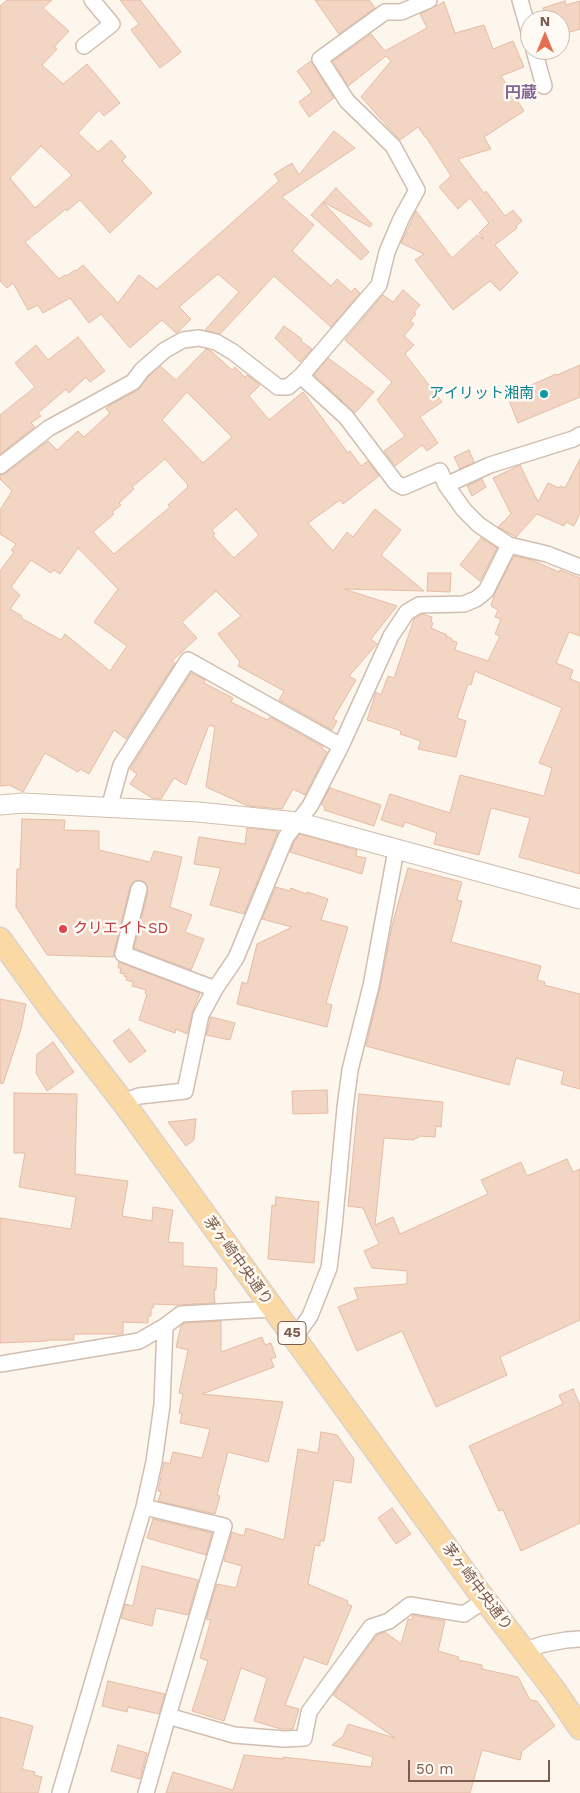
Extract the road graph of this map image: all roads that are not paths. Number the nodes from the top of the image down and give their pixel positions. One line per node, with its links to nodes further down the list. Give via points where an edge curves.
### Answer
1 (92, 0): 4 (street, via 112,24)
2 (430, 0): 3 (street, via 401,12)
3 (381, 6): 7 (street, via 320,59 347,101 393,146 417,190 387,252 379,285)
4 (84, 46)
5 (537, 60): 6 (street)
6 (544, 86)
7 (301, 376): 9 (street, via 288,387 278,387 216,342 198,338 183,340 165,350 133,382 49,428); 10 (street, via 346,417 396,483 403,487 440,471)
8 (580, 435): 10 (street, via 490,465)
9 (0, 466)
10 (446, 485): 11 (street, via 479,525)
11 (509, 545): 12 (street); 13 (street, via 486,591 476,599 464,604 419,605 407,612 391,636)
12 (580, 567)
13 (340, 746): 15 (street, via 188,660 121,765); 16 (street, via 310,806)
14 (0, 805): 15 (street, via 23,803)
15 (109, 808): 16 (street, via 254,816)
16 (297, 822): 17 (street); 21 (street, via 286,837 236,958)
17 (396, 850): 19 (street); 25 (street, via 371,986 350,1070 329,1268 310,1316)
18 (139, 889): 21 (street, via 123,954)
19 (580, 899)
20 (0, 939): 22 (main road, 茅ヶ崎中央通り / 45)
21 (215, 989): 22 (street, via 201,1015 184,1091 139,1096)
22 (123, 1102): 23 (main road, 茅ヶ崎中央通り / 45)
23 (273, 1309): 24 (street, via 181,1314); 25 (main road, 茅ヶ崎中央通り / 45)
24 (165, 1326): 26 (street, via 139,1341); 27 (street, via 162,1405)
25 (295, 1337): 28 (main road, 茅ヶ崎中央通り / 45)
26 (0, 1364)
27 (144, 1507): 31 (street, via 224,1526); 33 (street)
28 (485, 1600): 30 (main road, 茅ヶ崎中央通り / 45); 31 (street, via 464,1614 410,1605 389,1620 371,1627 309,1712 304,1738 234,1735)
29 (580, 1639): 30 (street)
30 (525, 1650): 32 (main road, 茅ヶ崎中央通り / 45)
31 (168, 1716): 34 (street)
32 (580, 1728)
33 (60, 1793)
34 (146, 1793)

